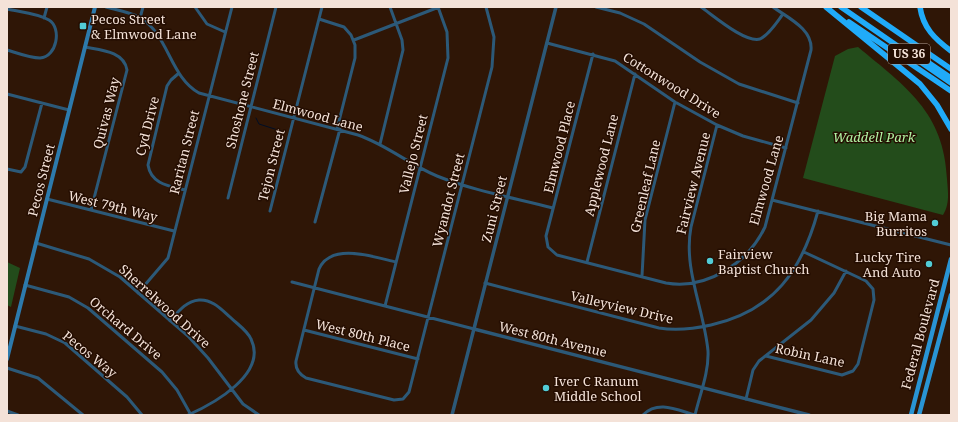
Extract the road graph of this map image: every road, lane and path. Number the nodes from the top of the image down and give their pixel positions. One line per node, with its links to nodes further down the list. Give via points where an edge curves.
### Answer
1 (47, 7): 23 (street)
2 (95, 7): 31 (main road, Pecos Street)
3 (106, 7): 24 (street, Elmwood Lane)
4 (143, 7): 24 (street)
5 (195, 7): 28 (street, via 207,24)
6 (232, 7): 28 (street, Raritan Street)
7 (276, 7): 47 (street, Shoshone Street)
8 (322, 7): 25 (street, Tejon Street)
9 (390, 7): 26 (street)
10 (439, 7): 26 (street); 56 (street, Vallejo Street, via 447,32 449,52)
11 (486, 7): 57 (street, Wyandot Street, via 494,38 492,66)
12 (556, 7): 30 (street, Zuni Street)
13 (596, 7): 46 (street, via 620,13 644,24 729,79 762,93)
14 (701, 7): 22 (street, via 743,36 752,39 764,36)
15 (773, 7): 22 (street, Elmwood Lane)
16 (826, 7): 41 (highway); 52 (highway, via 920,84 937,104)
17 (841, 7): 27 (highway, US 36)
18 (861, 7): 36 (highway)
19 (867, 7): 35 (highway, US 36)
20 (920, 7): 33 (highway, via 928,30)
21 (7, 9): 23 (street)
22 (783, 14): 46 (street, Elmwood Lane, via 805,32 811,44)
23 (44, 18): 32 (street, via 52,22 57,31 53,48 48,54 40,58)
24 (140, 18): 37 (street, Elmwood Lane, via 156,31)
25 (319, 19): 29 (street, via 344,27); 49 (street, Tejon Street)
26 (396, 24): 29 (street); 53 (street, via 403,50)
27 (867, 25): 39 (highway); 40 (highway, US 36)
28 (225, 32): 43 (street, Raritan Street)
29 (354, 40): 51 (street, via 355,58)
30 (547, 43): 34 (street, Cottonwood Drive); 59 (street, Zuni Street)
31 (85, 47): 48 (main road, Pecos Street); 64 (street, Quivas Way, via 118,56 125,63 127,70)
32 (7, 50)
33 (951, 51)
34 (593, 54): 38 (street, Cottonwood Drive, via 615,61); 63 (street, Elmwood Place)
35 (951, 64)
36 (951, 69)
37 (179, 73): 43 (street, Elmwood Lane, via 191,88); 58 (street, Cyd Drive, via 167,86 148,165 157,181)
38 (635, 74): 44 (street, Cottonwood Drive); 75 (street, Applewood Lane)
39 (951, 78)
40 (951, 83)
41 (951, 91)
42 (7, 94): 45 (street)
43 (209, 96): 47 (street, Elmwood Lane); 58 (street, Raritan Street)
44 (675, 102): 50 (street, Cottonwood Drive); 77 (street, Greenleaf Lane, via 645,220)
45 (42, 103): 48 (street); 55 (street, via 25,167 21,172)
46 (798, 103): 54 (street, Elmwood Lane)
47 (251, 107): 49 (street, Elmwood Lane); 60 (street, Shoshone Street)
48 (69, 110): 61 (main road, Pecos Street)
49 (293, 118): 51 (street, Elmwood Lane); 65 (street, Tejon Street)
50 (717, 126): 54 (street, Cottonwood Drive); 78 (street, Fairview Avenue, via 690,233 689,255)
51 (338, 129): 53 (street, Elmwood Lane); 67 (street)
52 (951, 129)
53 (380, 144): 56 (street, Elmwood Lane)
54 (786, 148): 62 (street, Elmwood Lane)
55 (7, 169)
56 (420, 169): 57 (street, Elmwood Lane); 74 (street, Vallejo Street)
57 (462, 184): 59 (street, Elmwood Lane); 86 (street, Wyandot Street)
58 (185, 190): 68 (street, Raritan Street)
59 (508, 196): 63 (street, Elmwood Lane); 80 (street, Zuni Street)
60 (228, 198)
61 (47, 199): 64 (street, West 79th Way); 69 (main road, Pecos Street)
62 (772, 200): 66 (street); 78 (street, Elmwood Lane, via 761,236 747,254 722,272)
63 (553, 208): 70 (street, Elmwood Place, via 546,236)
64 (91, 210): 68 (street, West 79th Way)
65 (270, 211)
66 (818, 211): 71 (street); 72 (street, Valleyview Drive)
67 (315, 222)
68 (174, 231): 83 (street, Raritan Street, via 165,262)
69 (36, 243): 81 (main road, Pecos Street); 83 (street, Sherrelwood Drive, via 65,250 93,261 116,274)
70 (547, 244): 75 (street, Elmwood Lane, via 557,255)
71 (951, 245)
72 (804, 252): 76 (street, Robin Lane); 89 (street, Valleyview Drive, via 784,282 760,304 732,319)
73 (951, 259): 110 (main road, Federal Boulevard)
74 (396, 262): 82 (street, via 360,253 332,256 321,265); 85 (street, Vallejo Street)
75 (587, 262): 77 (street, Elmwood Lane)
76 (846, 271): 93 (street, via 834,293 811,320); 93 (street, Robin Lane, via 869,283 875,293 855,370 842,375)
77 (642, 276): 78 (street, Elmwood Lane, via 673,284)
78 (693, 281): 89 (street, Fairview Avenue)
79 (292, 282): 82 (street, West 80th Avenue)
80 (485, 283): 89 (street, Valleyview Drive, via 659,328 684,330); 90 (street, Zuni Street)
81 (25, 285): 88 (main road, Pecos Street); 104 (street, Orchard Drive, via 69,297 88,308 162,372 177,390)
82 (314, 288): 85 (street, West 80th Avenue); 91 (street)
83 (138, 293): 87 (street, Sherrelwood Drive)
84 (951, 295): 111 (main road, Federal Boulevard)
85 (385, 306): 86 (street, West 80th Avenue)
86 (429, 317): 90 (street, West 80th Avenue); 95 (street, Wyandot Street)
87 (170, 321): 97 (street, Sherrelwood Drive, via 199,348); 97 (street, via 189,303 204,300 217,306 246,331 254,349 250,368 245,377)
88 (15, 326): 92 (main road, Pecos Street); 103 (street, Pecos Way, via 54,337 65,344 127,397)
89 (703, 327): 98 (street, Fairview Avenue, via 708,356)
90 (474, 329): 98 (street, West 80th Avenue); 106 (street, Zuni Street)
91 (304, 330): 95 (street, West 80th Place); 95 (street, Wyandot Street, via 296,361 298,372 306,378 391,400 406,397)
92 (8, 350): 94 (main road, Pecos Street)
93 (766, 356): 99 (street, via 754,368)
94 (7, 359)
95 (418, 359)
96 (7, 368): 102 (street, via 38,378)
97 (231, 388): 104 (street); 105 (street, Sherrelwood Drive, via 243,404)
98 (702, 388): 99 (street, West 80th Avenue); 108 (street, Fairview Avenue)
99 (746, 399): 109 (street, West 80th Avenue)
100 (7, 411): 101 (street)
101 (18, 415)
102 (83, 415)
103 (142, 415)
104 (190, 415)
105 (259, 415)
106 (452, 415)
107 (643, 415): 108 (street, via 661,406)
108 (696, 415)
109 (809, 415)
110 (911, 415)
111 (919, 415)

